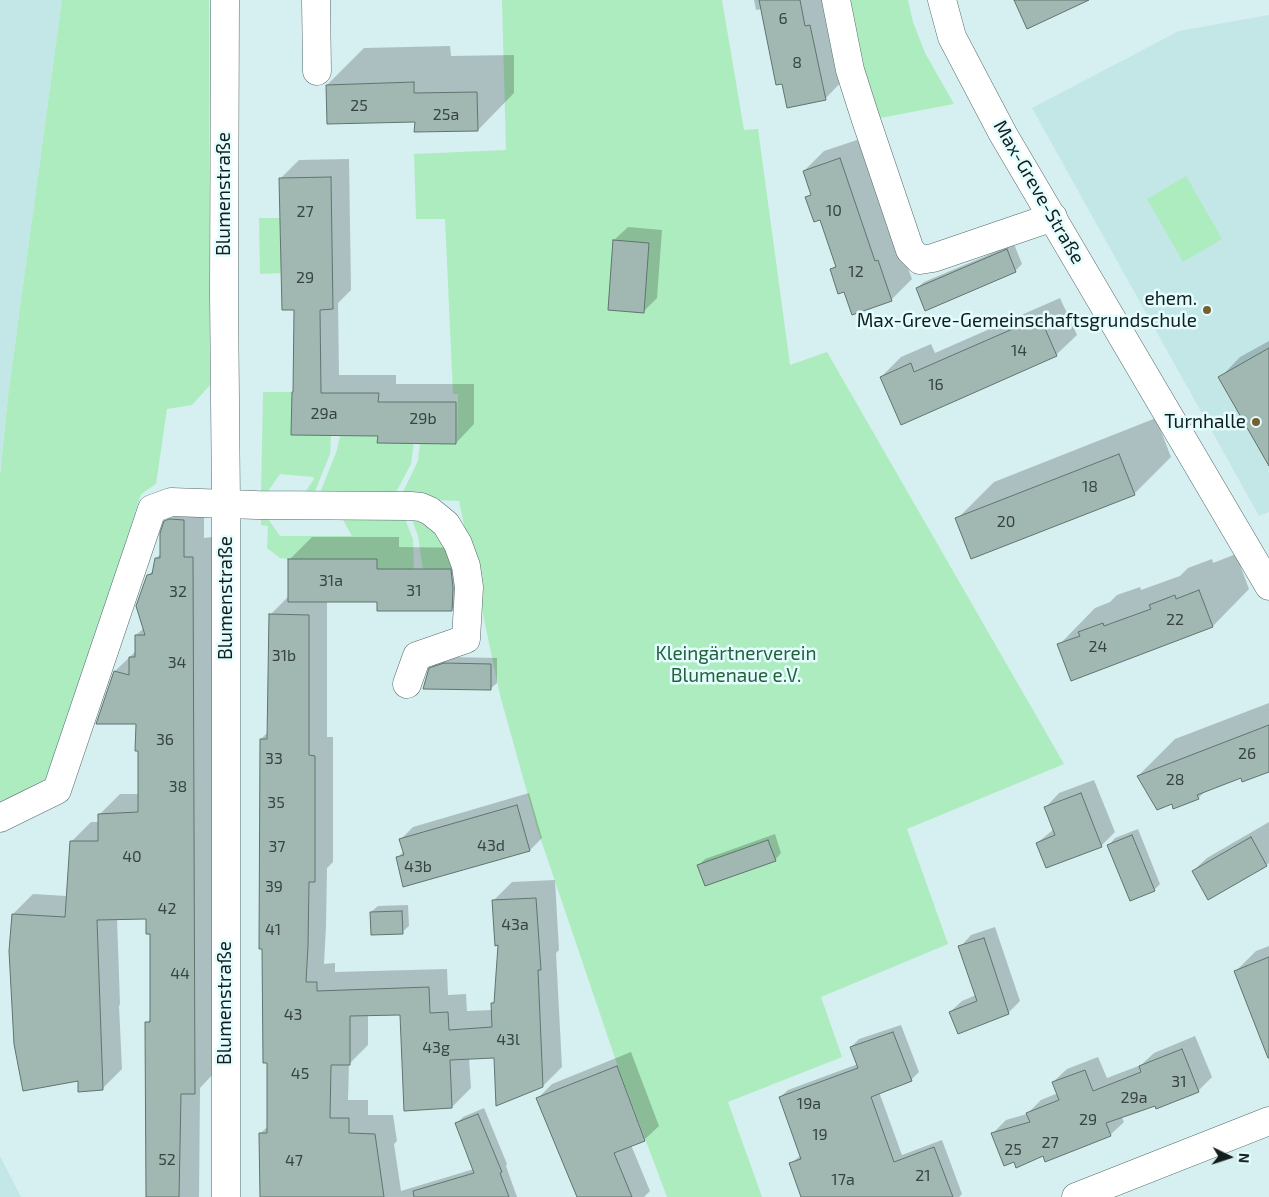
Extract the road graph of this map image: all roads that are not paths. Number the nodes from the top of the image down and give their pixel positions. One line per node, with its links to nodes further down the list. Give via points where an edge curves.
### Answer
1 (225, 0): 7 (street, Blumenstraße)
2 (316, 0): 5 (street)
3 (836, 0): 6 (street, via 850,70 865,117 910,250 920,260)
4 (942, 0): 6 (street, Max-Greve-Straße, via 952,36 1003,134)
5 (317, 70)
6 (1053, 217): 8 (street, Max-Greve-Straße)
7 (226, 504): 9 (street, via 411,506 430,511 446,524 466,566 469,587 466,639 417,656); 10 (street, via 171,502 152,508 58,790); 12 (street, Blumenstraße)
8 (1269, 586)
9 (407, 684)
10 (0, 818)
11 (1269, 1121): 13 (street)
12 (226, 1197)
13 (1076, 1197)

